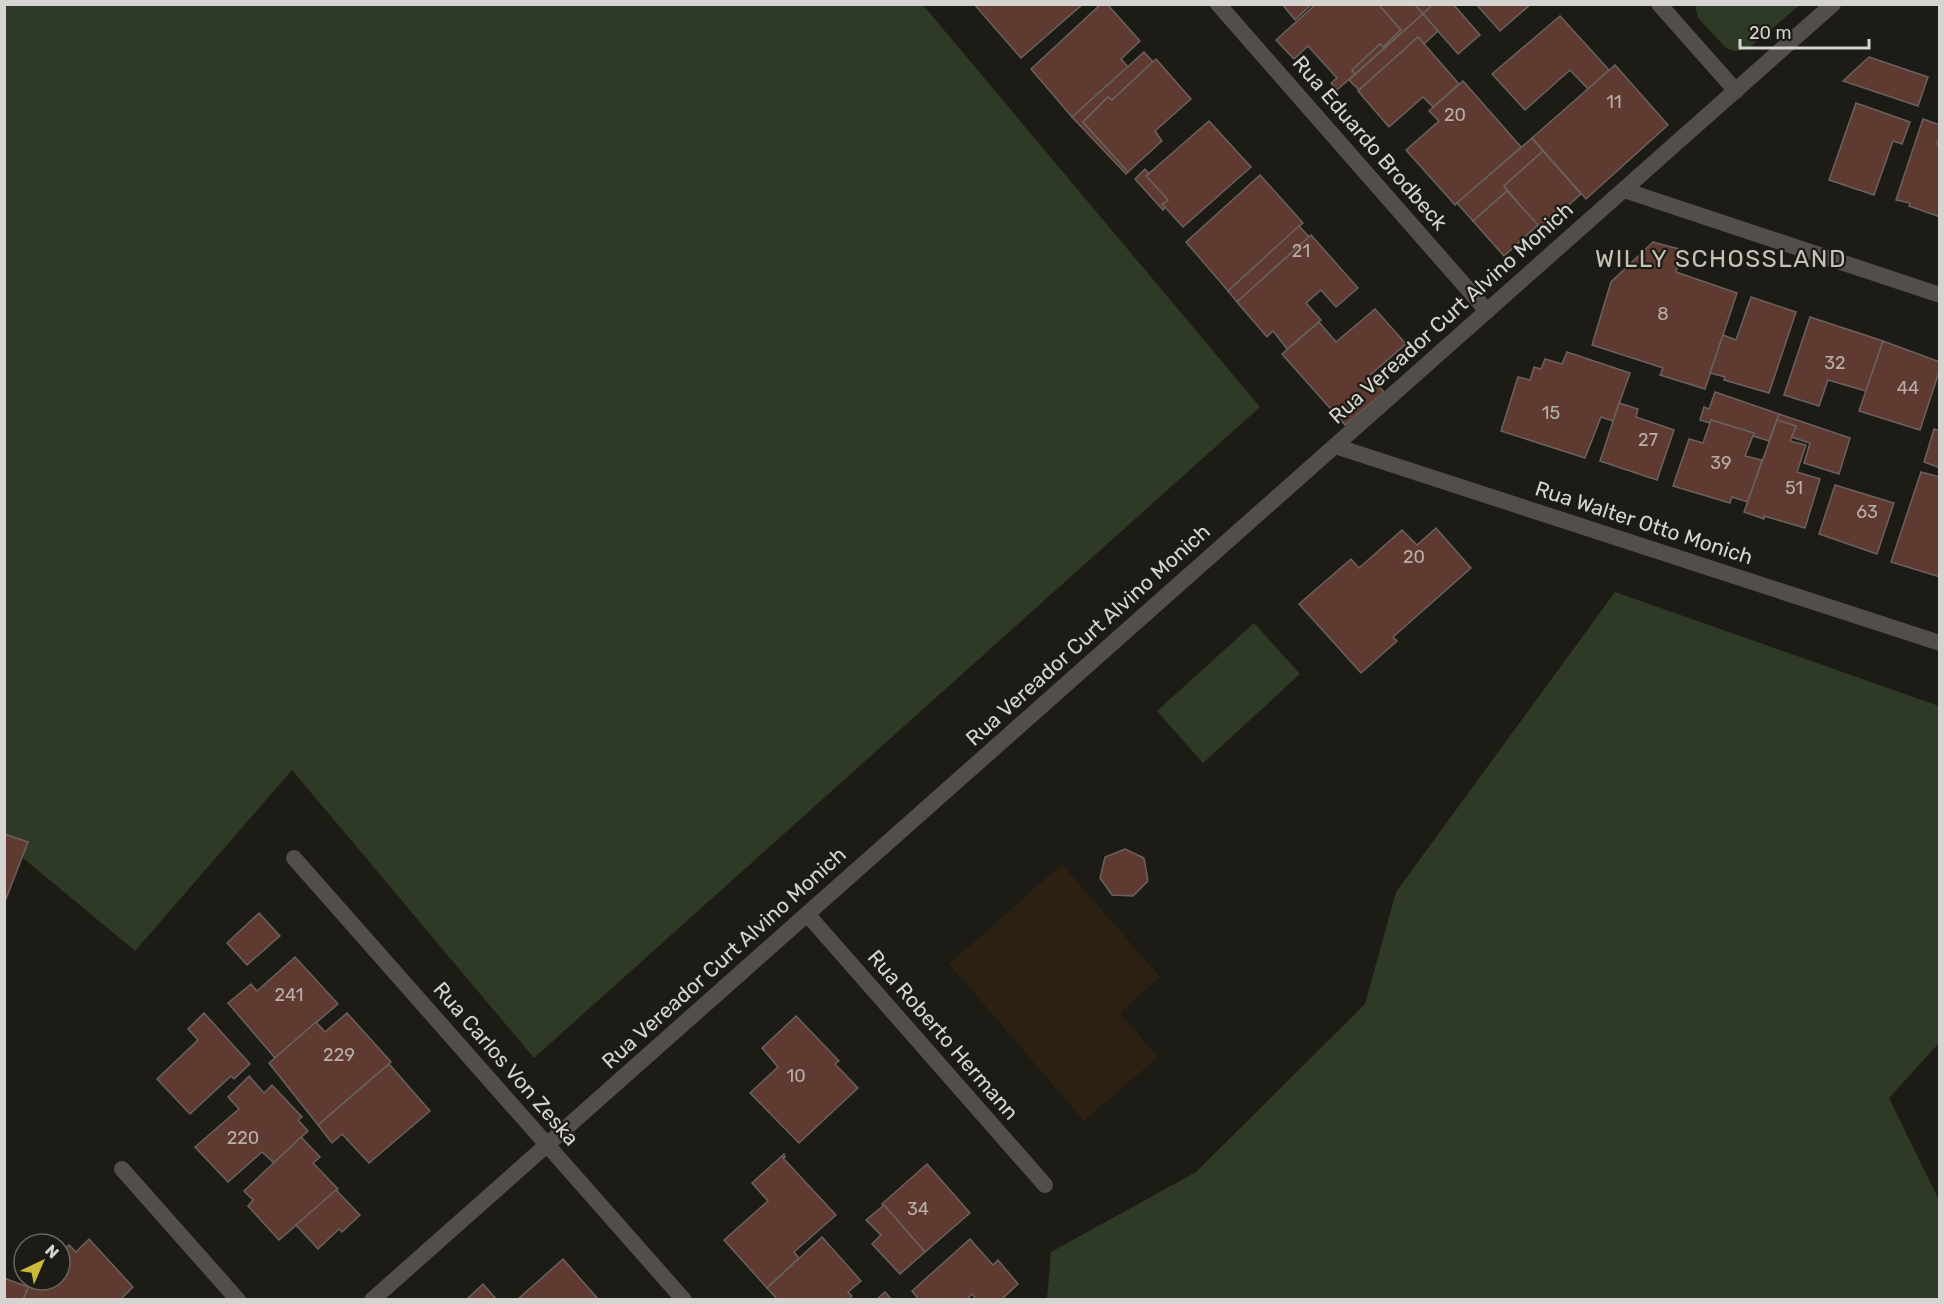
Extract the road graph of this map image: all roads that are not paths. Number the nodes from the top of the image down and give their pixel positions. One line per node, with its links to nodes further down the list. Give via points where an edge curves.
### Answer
1 (1218, 4): 7 (street, Rua Eduardo Brodbeck)
2 (1833, 4): 4 (street, Rua Vereador Curt Alvino Monich)
3 (1661, 5): 4 (street)
4 (1736, 91): 5 (street, Rua Vereador Curt Alvino Monich)
5 (1624, 190): 6 (street); 7 (street, Rua Vereador Curt Alvino Monich)
6 (1940, 295)
7 (1487, 311): 8 (street, Rua Vereador Curt Alvino Monich)
8 (1335, 446): 9 (street, Rua Walter Otto Monich); 11 (street, Rua Vereador Curt Alvino Monich)
9 (1940, 643)
10 (294, 858): 12 (street, Rua Carlos Von Zeska)
11 (807, 914): 12 (street, Rua Vereador Curt Alvino Monich); 14 (street, Rua Roberto Hermann)
12 (547, 1144): 16 (street, Rua Vereador Curt Alvino Monich); 17 (street, Rua Carlos Von Zeska)
13 (122, 1169): 15 (street)
14 (1045, 1185)
15 (238, 1299)
16 (372, 1299)
17 (684, 1299)

